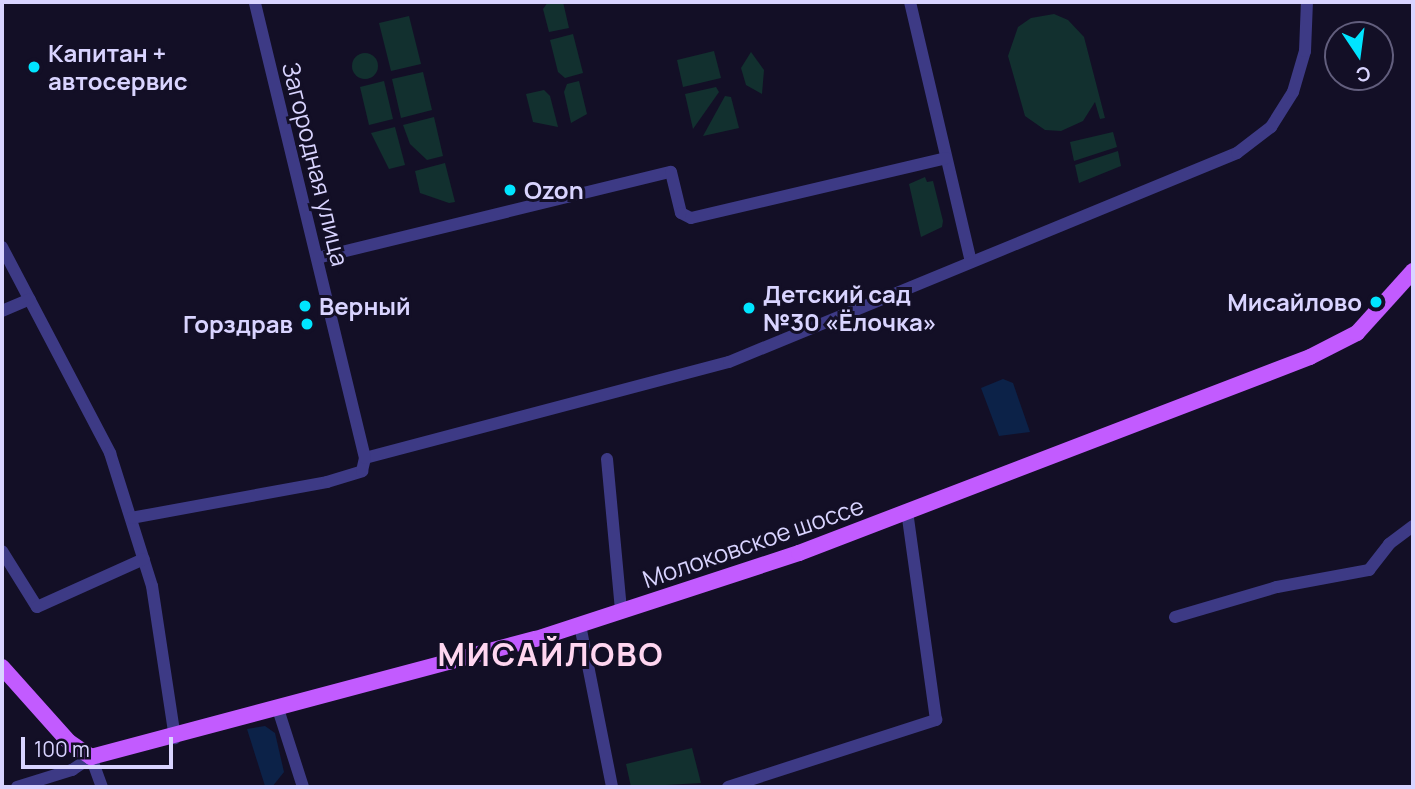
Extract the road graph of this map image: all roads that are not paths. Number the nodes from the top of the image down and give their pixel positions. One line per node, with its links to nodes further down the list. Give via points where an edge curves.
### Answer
1 (255, 2): 6 (street, Загородная улица)
2 (910, 2): 4 (street)
3 (1307, 2): 7 (street, via 1304,51 1293,92 1271,127 1251,144)
4 (946, 158): 6 (street, via 691,218 681,213 671,172); 7 (street)
5 (2, 247): 9 (street)
6 (317, 258): 11 (street, Загородная улица)
7 (971, 262): 11 (street, via 729,362)
8 (1413, 271): 13 (main road, Молоковское шоссе, via 1357,333 1310,357)
9 (30, 299): 10 (street); 14 (street, via 110,453)
10 (2, 311)
11 (365, 458): 14 (street, via 362,471 327,482)
12 (607, 459): 18 (street)
13 (907, 511): 18 (main road, Молоковское шоссе, via 799,553); 29 (street, via 936,720)
14 (131, 518): 17 (street)
15 (1413, 526): 19 (street, via 1389,544 1369,570 1347,578 1321,577 1277,587)
16 (2, 551): 17 (street, via 37,607)
17 (144, 559): 23 (street)
18 (621, 611): 20 (main road, Молоковское шоссе)
19 (1175, 617)
20 (580, 625): 22 (main road, Молоковское шоссе); 28 (street)
21 (2, 667): 24 (main road, via 69,742)
22 (278, 709): 23 (main road, Молоковское шоссе); 27 (street)
23 (176, 738): 24 (main road, Молоковское шоссе)
24 (91, 757): 25 (street, via 72,770); 26 (street)
25 (17, 787)
26 (102, 787)
27 (303, 787)
28 (612, 787)
29 (728, 787)

